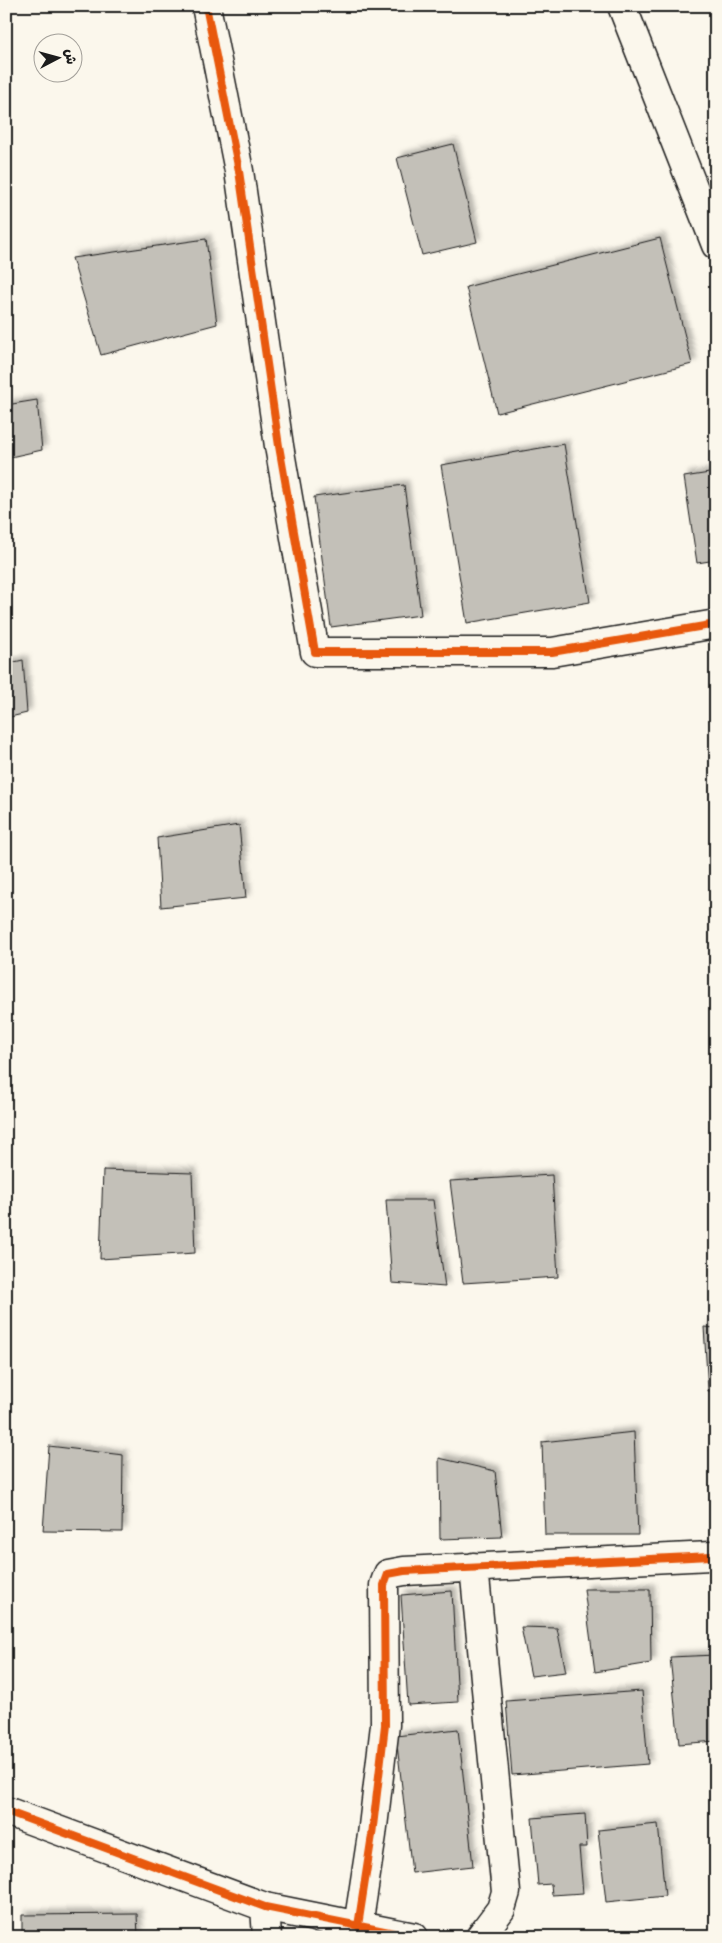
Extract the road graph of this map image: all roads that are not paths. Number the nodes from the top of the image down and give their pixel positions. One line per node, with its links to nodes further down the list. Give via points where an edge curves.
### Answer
1 (206, 6): 5 (street, via 239,170 279,446 315,652 552,652)
2 (622, 6): 3 (street)
3 (710, 212): 4 (street)
4 (716, 245)
5 (716, 624)
6 (711, 1556): 7 (street)
7 (474, 1567): 10 (street, via 404,1570 388,1574 384,1585 385,1725); 13 (street, via 506,1892 502,1909)
8 (6, 1811): 9 (street)
9 (265, 1907): 10 (street); 11 (street)
10 (358, 1926): 12 (street)
11 (268, 1937)
12 (414, 1937)
13 (480, 1937)

